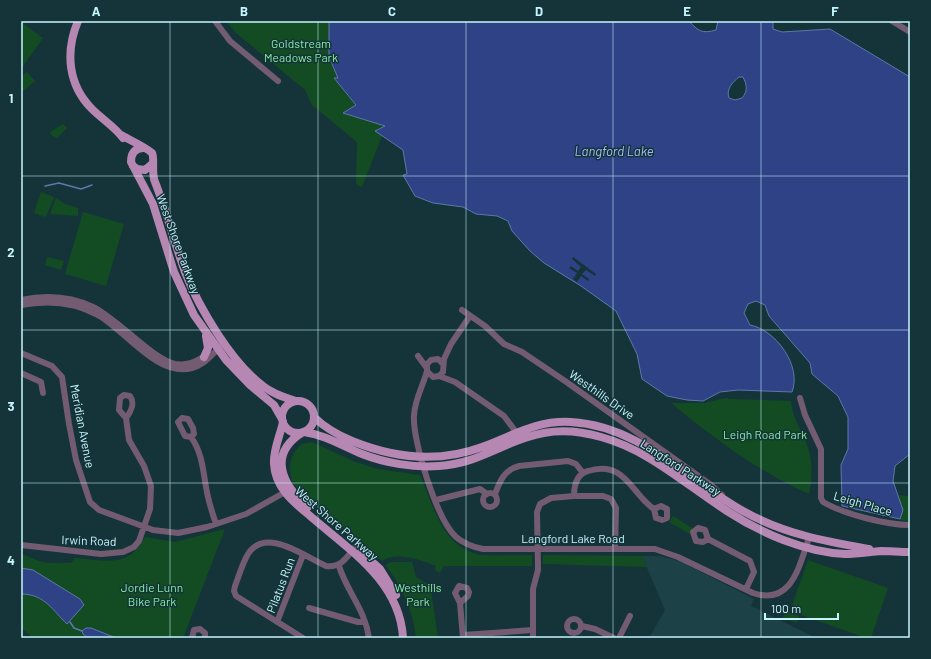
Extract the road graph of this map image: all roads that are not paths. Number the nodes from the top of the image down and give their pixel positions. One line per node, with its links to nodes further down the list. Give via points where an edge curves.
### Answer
1 (78, 21): 7 (main road, via 70,56 75,84 86,102)
2 (215, 21): 6 (street, via 230,41)
3 (892, 21): 4 (street)
4 (904, 24): 5 (street)
5 (910, 32)
6 (278, 81)
7 (121, 135): 8 (main road); 9 (main road, via 130,147)
8 (144, 148): 9 (main road, via 135,150); 10 (main road, via 153,156)
9 (132, 155): 11 (main road)
10 (152, 164): 11 (main road, via 145,170); 17 (main road, West Shore Parkway, via 154,180 165,205 191,286 208,319)
11 (133, 166): 16 (main road, West Shore Parkway, via 153,204 180,286)
12 (21, 300): 21 (street, via 46,297 80,302 92,306 114,320 167,361 183,364)
13 (21, 305): 19 (street, via 52,302 89,310 109,322 161,364 174,369 193,368 210,358)
14 (462, 310): 15 (street, Westhills Drive)
15 (470, 316): 18 (street); 47 (street, Westhills Drive, via 504,344 522,352 565,381 715,488)
16 (205, 331): 19 (main road, West Shore Parkway); 21 (main road, via 208,348)
17 (225, 343): 19 (street); 31 (main road, West Shore Parkway, via 262,386 275,394)
18 (451, 344): 22 (street); 23 (street)
19 (215, 351): 21 (street); 34 (main road, West Shore Parkway, via 274,405)
20 (21, 353): 51 (street, Meridian Avenue, via 55,368 62,377 74,447 90,502 99,510)
21 (204, 357)
22 (433, 359): 23 (street, via 440,360); 24 (street); 24 (street, via 418,356)
23 (444, 367): 26 (street, Langford Lake Road); 27 (street)
24 (426, 369): 26 (street); 28 (street, Langford Lake Road)
25 (21, 373): 29 (street, via 41,382)
26 (436, 376): 27 (street); 28 (street, Langford Lake Road)
27 (455, 382): 36 (street, via 504,416)
28 (422, 388): 39 (street, Langford Lake Road, via 415,403 414,419)
29 (43, 393)
30 (800, 398): 50 (street, Leigh Place, via 821,449 823,502 844,511)
31 (296, 401): 32 (main road, via 309,405); 34 (main road, via 284,409)
32 (314, 417): 35 (main road, via 312,426); 39 (main road, Langford Parkway, via 330,430 365,446 393,454)
33 (126, 418): 51 (street, Irwin Road, via 129,440 148,474 151,486 151,504)
34 (283, 420): 35 (main road, via 293,432); 42 (main road, West Shore Parkway, via 274,464 279,481)
35 (304, 432): 40 (main road, Langford Parkway, via 325,436 372,457); 42 (main road, West Shore Parkway, via 289,442 282,456)
36 (516, 432): 38 (street); 39 (main road, Langford Parkway, via 465,452); 47 (main road, Langford Parkway, via 555,422 584,423 604,428 655,451)
37 (191, 437): 49 (street, via 196,443 203,464)
38 (520, 440): 40 (main road, Langford Parkway, via 470,460); 55 (main road, Langford Parkway, via 543,432 562,431 602,437 621,443 656,462 750,525)
39 (419, 457): 40 (street, Langford Lake Road)
40 (422, 466): 46 (street, Langford Lake Road)
41 (583, 473): 44 (street, via 576,464 568,460 519,466 504,475); 45 (street, via 576,482); 48 (street, via 598,469 620,474)
42 (287, 490): 49 (street, Meridian Avenue, via 251,512); 57 (main road, West Shore Parkway, via 295,503)
43 (487, 494): 44 (street); 44 (street, via 483,501 488,507 496,504); 46 (street, via 480,489)
44 (495, 494)
45 (574, 496): 56 (street, via 603,496 613,501 616,508); 58 (street, via 548,498 540,504)
46 (436, 500): 58 (street, Langford Lake Road, via 448,528 455,537 467,545 483,549)
47 (727, 500): 52 (main road, Langford Parkway, via 761,520)
48 (654, 509)
49 (216, 524): 51 (street, Meridian Avenue, via 178,533)
50 (910, 526)
51 (145, 528): 54 (street, Irwin Road, via 134,547 116,553 71,551)
52 (809, 538): 55 (street, Langford Lake Road); 59 (main road, Langford Parkway)
53 (708, 539): 63 (street, via 750,561 754,572)
54 (21, 544)
55 (806, 547): 59 (main road, Langford Parkway, via 847,554); 63 (street, Langford Lake Road, via 795,578 785,589 764,596)
56 (615, 548): 58 (street, Langford Lake Road); 63 (street, Langford Lake Road, via 655,549 670,553)
57 (354, 549): 62 (street); 76 (main road, West Shore Parkway, via 376,573 391,595 400,619); 77 (main road, West Shore Parkway, via 378,567 391,584 404,615)
58 (538, 550): 70 (street, via 538,570 533,589)
59 (880, 551): 60 (main road, Langford Parkway)
60 (910, 552)
61 (303, 555): 62 (street, via 326,566); 67 (street, Pilatus Run); 67 (street, via 282,544 268,542 252,549 244,562 235,586 235,594)
62 (339, 566): 68 (street)
63 (746, 589)
64 (460, 604): 71 (street)
65 (309, 608): 68 (street)
66 (630, 616): 80 (street)
67 (277, 622): 74 (street)
68 (365, 622): 75 (street)
69 (582, 626): 79 (street)
70 (532, 630): 71 (street); 78 (street)
71 (463, 636)
72 (192, 638): 73 (street, via 194,630 200,629 205,633)
73 (205, 638)
74 (303, 638)
75 (369, 638)
76 (402, 638)
77 (408, 638)
78 (533, 638)
79 (614, 638)
80 (619, 638)

